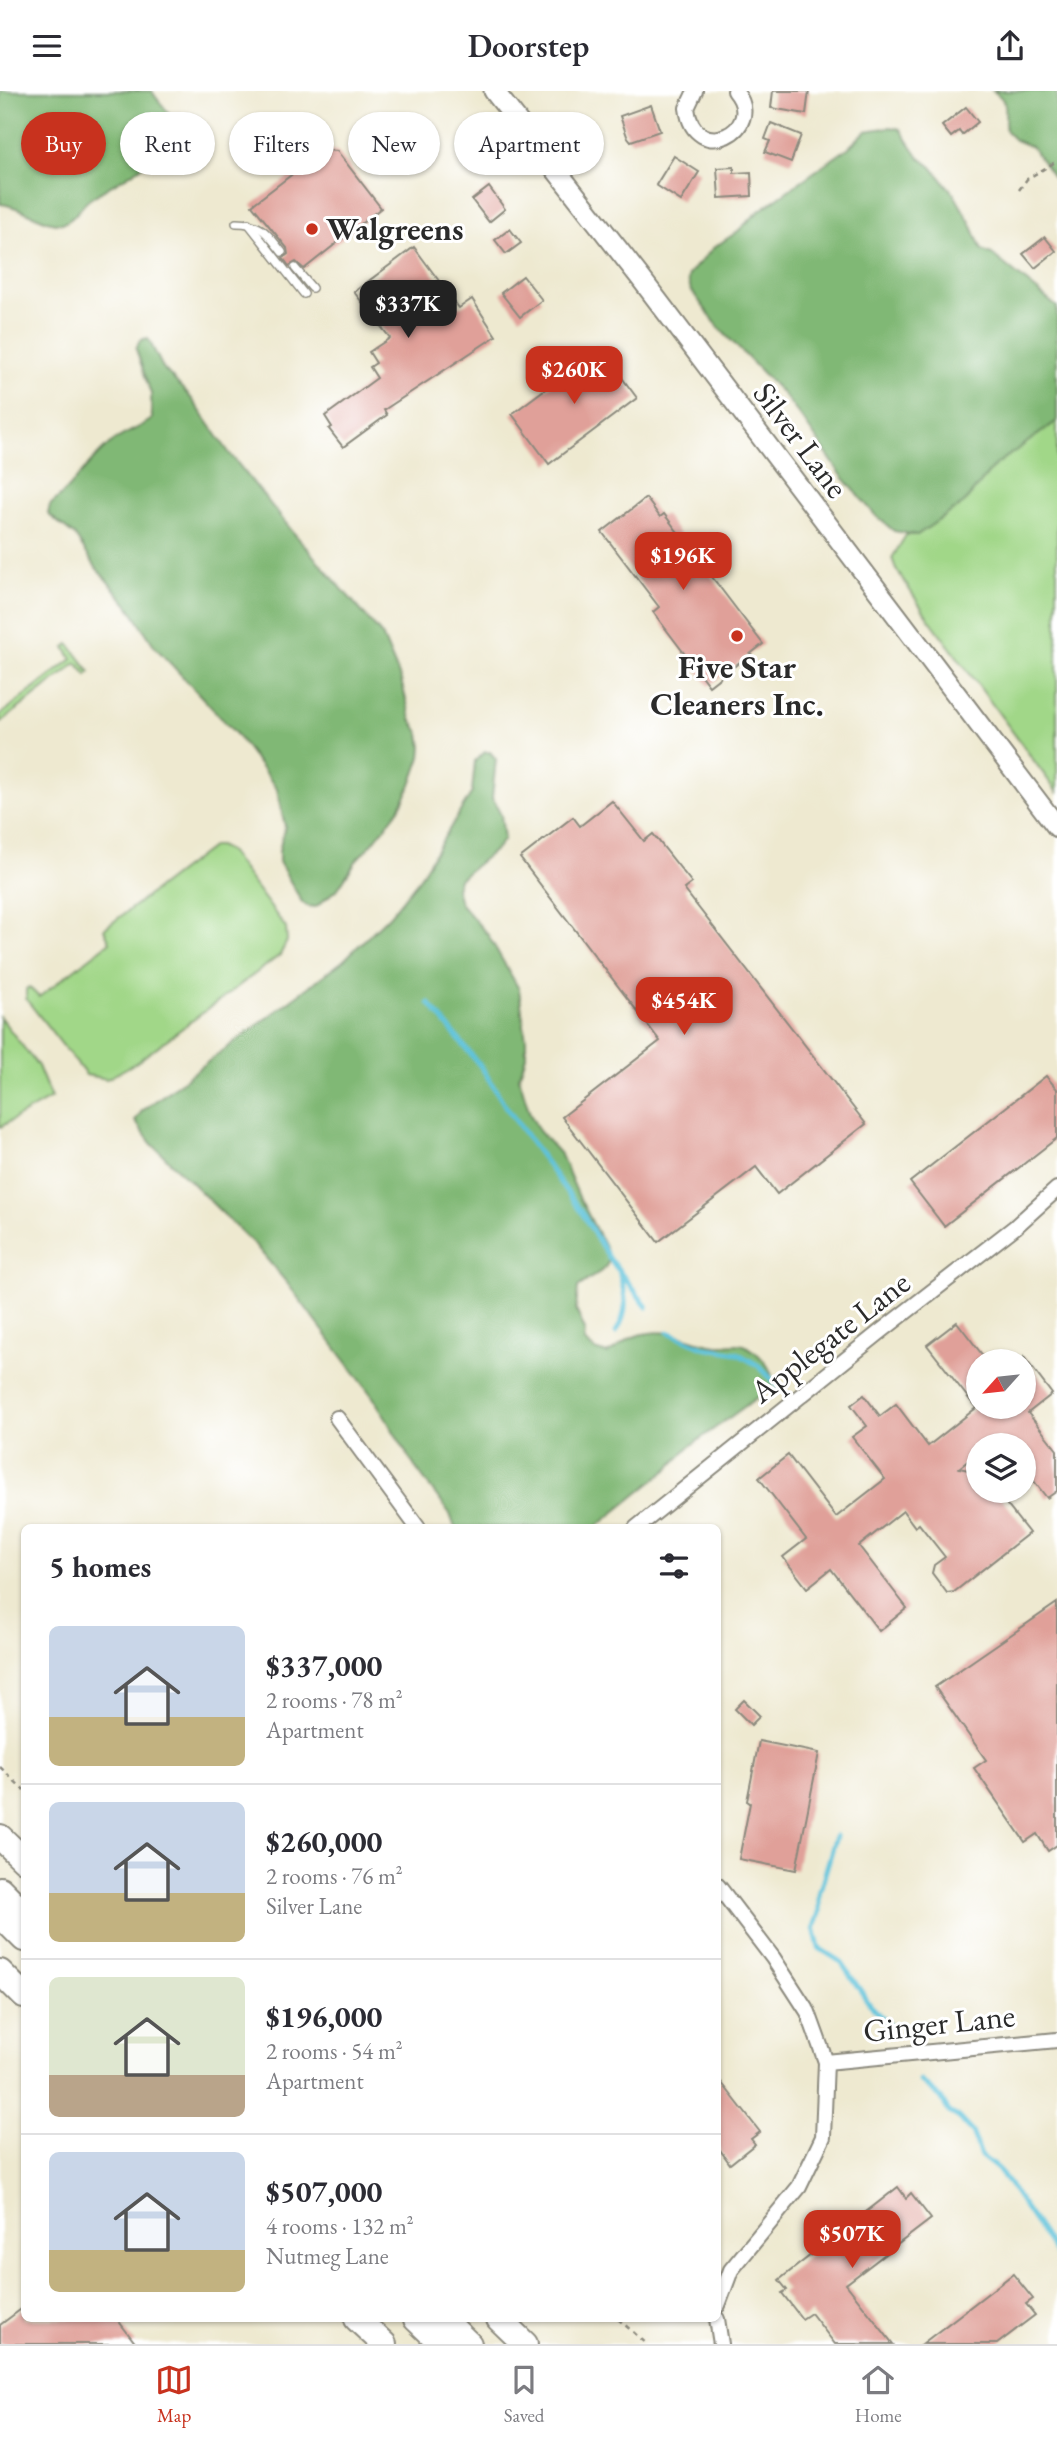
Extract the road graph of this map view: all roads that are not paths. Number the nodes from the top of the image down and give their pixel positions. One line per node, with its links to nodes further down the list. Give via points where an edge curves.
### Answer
1 (494, 91): 10 (main road, Silver Lane)
2 (695, 91): 3 (street, via 687,108 692,126 698,133 720,139 736,130 744,113)
3 (735, 91)
4 (236, 223): 5 (lane)
5 (248, 223): 6 (lane, via 264,229); 9 (lane)
6 (282, 252)
7 (295, 268): 8 (lane)
8 (312, 288)
9 (304, 294)
10 (1057, 827)
11 (1057, 1189): 14 (street, Applegate Lane)
12 (337, 1418): 13 (street)
13 (415, 1524)
14 (641, 1524)
15 (0, 1837): 16 (highway)
16 (21, 1857)
17 (0, 1889): 19 (highway)
18 (721, 1890): 25 (street, via 808,2012)
19 (21, 1910)
20 (0, 1915): 21 (highway)
21 (21, 1936)
22 (0, 1972): 23 (highway)
23 (21, 1993)
24 (1057, 2039): 25 (street, Ginger Lane)
25 (826, 2062): 26 (street, via 823,2137 799,2187 731,2270)
26 (721, 2297)
27 (360, 2322): 32 (highway)
28 (419, 2322): 33 (highway)
29 (446, 2322): 34 (highway)
30 (502, 2322): 35 (highway)
31 (718, 2322): 36 (street)
32 (384, 2344)
33 (442, 2344)
34 (469, 2344)
35 (525, 2344)
36 (721, 2344)

